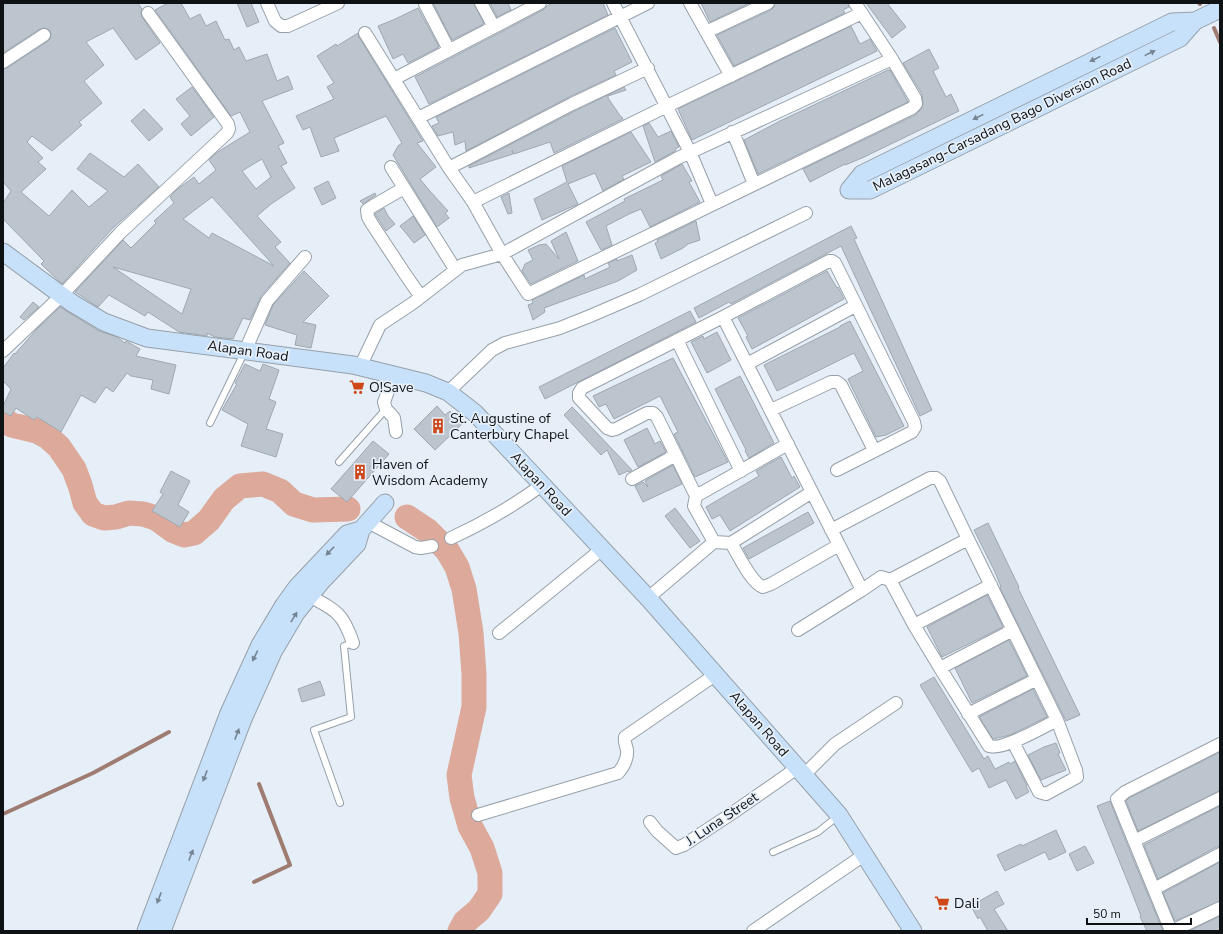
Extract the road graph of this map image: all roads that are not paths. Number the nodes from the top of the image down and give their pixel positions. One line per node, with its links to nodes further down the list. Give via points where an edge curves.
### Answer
1 (267, 3): 2 (street, via 275,22 281,26 288,26)
2 (338, 3)
3 (482, 3): 16 (street)
4 (540, 3): 16 (street)
5 (613, 3): 14 (street)
6 (648, 3): 14 (street)
7 (690, 3): 17 (street)
8 (768, 3): 17 (street)
9 (855, 3): 13 (street)
10 (425, 4): 20 (street)
11 (1220, 8): 15 (street, Malagasang-Carsadang Bago Diversion Road)
12 (148, 13): 41 (street, via 228,124 229,129 120,233)
13 (862, 13): 21 (street); 24 (street)
14 (619, 16): 23 (street); 27 (street)
15 (1195, 21): 15 (street, Malagasang-Carsadang Bago Diversion Road, one-way to 15, via 1172,22 862,174 849,190 870,190 912,170 1180,38)
16 (494, 27): 20 (street)
17 (706, 32): 24 (street)
18 (365, 33): 25 (street)
19 (44, 35): 22 (street)
20 (449, 50): 25 (street)
21 (892, 58): 28 (street); 32 (street, via 915,98 916,104 912,108)
22 (3, 62)
23 (648, 68): 26 (street); 31 (street)
24 (731, 76): 26 (street)
25 (394, 79): 27 (street)
26 (667, 106): 29 (street); 34 (street)
27 (418, 118): 31 (street)
28 (732, 132): 29 (street); 32 (street)
29 (690, 152): 35 (street); 38 (street)
30 (391, 167): 33 (street)
31 (449, 168): 34 (street)
32 (754, 184): 35 (street)
33 (404, 188): 40 (street); 42 (street, via 367,210 368,217)
34 (473, 202): 38 (street)
35 (712, 204): 38 (street, via 528,294)
36 (806, 212): 51 (street, via 625,301 560,328 505,343 492,350)
37 (3, 252): 41 (street, Alapan Road)
38 (502, 254): 40 (street)
39 (305, 257): 47 (street, via 267,300)
40 (455, 269): 42 (street)
41 (62, 295): 46 (street); 47 (street, Alapan Road, via 104,322 147,338)
42 (421, 296): 49 (street, via 380,325)
43 (855, 306): 44 (street, via 835,263 829,261); 48 (street); 57 (street, via 915,427 912,432)
44 (723, 317): 45 (street); 48 (street)
45 (677, 340): 58 (street, via 582,388 579,393 579,398 607,428 612,430 647,413 654,413); 61 (street)
46 (3, 351)
47 (245, 351): 49 (street, Alapan Road); 54 (lane)
48 (747, 364): 53 (street)
49 (360, 367): 50 (street, Alapan Road)
50 (394, 375): 51 (street, Alapan Road); 52 (street, via 384,402)
51 (450, 390): 63 (street, Alapan Road)
52 (386, 409): 55 (street, via 394,418); 59 (lane)
53 (771, 410): 56 (street); 57 (street, via 831,382 837,382 841,385)
54 (210, 423)
55 (396, 432)
56 (788, 444): 61 (street); 64 (street)
57 (874, 450): 60 (street)
58 (676, 455): 62 (street); 65 (street)
59 (339, 462)
60 (837, 470)
61 (741, 471): 65 (street)
62 (632, 479)
63 (542, 485): 69 (street, via 492,518); 75 (street, Alapan Road)
64 (812, 492): 68 (street); 72 (street)
65 (696, 496): 71 (street, via 694,506)
66 (385, 503): 67 (street)
67 (365, 526): 74 (street, via 421,548); 79 (street, via 357,544); 106 (street, one-way to 106, via 347,534 310,572 284,605 260,645 229,713)
68 (831, 530): 70 (street, via 930,478 936,478 940,481); 73 (street)
69 (451, 538)
70 (968, 539): 76 (street); 77 (street)
71 (714, 542): 72 (street); 80 (street)
72 (731, 542): 73 (street, via 753,580 763,587)
73 (839, 545): 78 (street)
74 (432, 546)
75 (602, 549): 80 (street, Alapan Road); 84 (street)
76 (890, 580): 78 (street, via 881,577); 81 (street)
77 (990, 585): 81 (street); 83 (street)
78 (862, 590): 82 (street)
79 (308, 596): 85 (street, via 329,606 343,619); 107 (street, one-way to 79, via 258,684 273,652)
80 (648, 598): 87 (street, Alapan Road)
81 (914, 625): 86 (street)
82 (798, 630)
83 (1013, 630): 86 (street); 88 (street)
84 (499, 633)
85 (353, 643): 96 (lane, via 344,646 351,718 314,730)
86 (940, 668): 90 (street)
87 (716, 675): 94 (street, Alapan Road); 97 (street, via 625,737 627,760 618,773)
88 (1037, 679): 90 (street); 91 (street)
89 (896, 703): 94 (street, via 834,744)
90 (968, 714): 92 (street, via 989,746 993,748)
91 (1057, 720): 92 (street); 92 (street, via 1077,777 1046,794 1040,792)
92 (1013, 742)
93 (1220, 744): 100 (street, via 1125,792 1117,799)
94 (800, 771): 98 (street, Alapan Road); 99 (street, J. Luna Street, via 676,848)
95 (1220, 798): 100 (street)
96 (340, 803)
97 (478, 815)
98 (839, 815): 101 (lane, via 818,832); 103 (street, Alapan Road)
99 (650, 822)
100 (1134, 841): 104 (street)
101 (773, 852)
102 (1220, 854): 104 (street)
103 (864, 855): 108 (street); 109 (street, Alapan Road)
104 (1154, 889): 110 (street)
105 (1220, 908): 110 (street)
106 (146, 931)
107 (162, 931)
108 (753, 931)
109 (913, 931)
110 (1171, 931)

